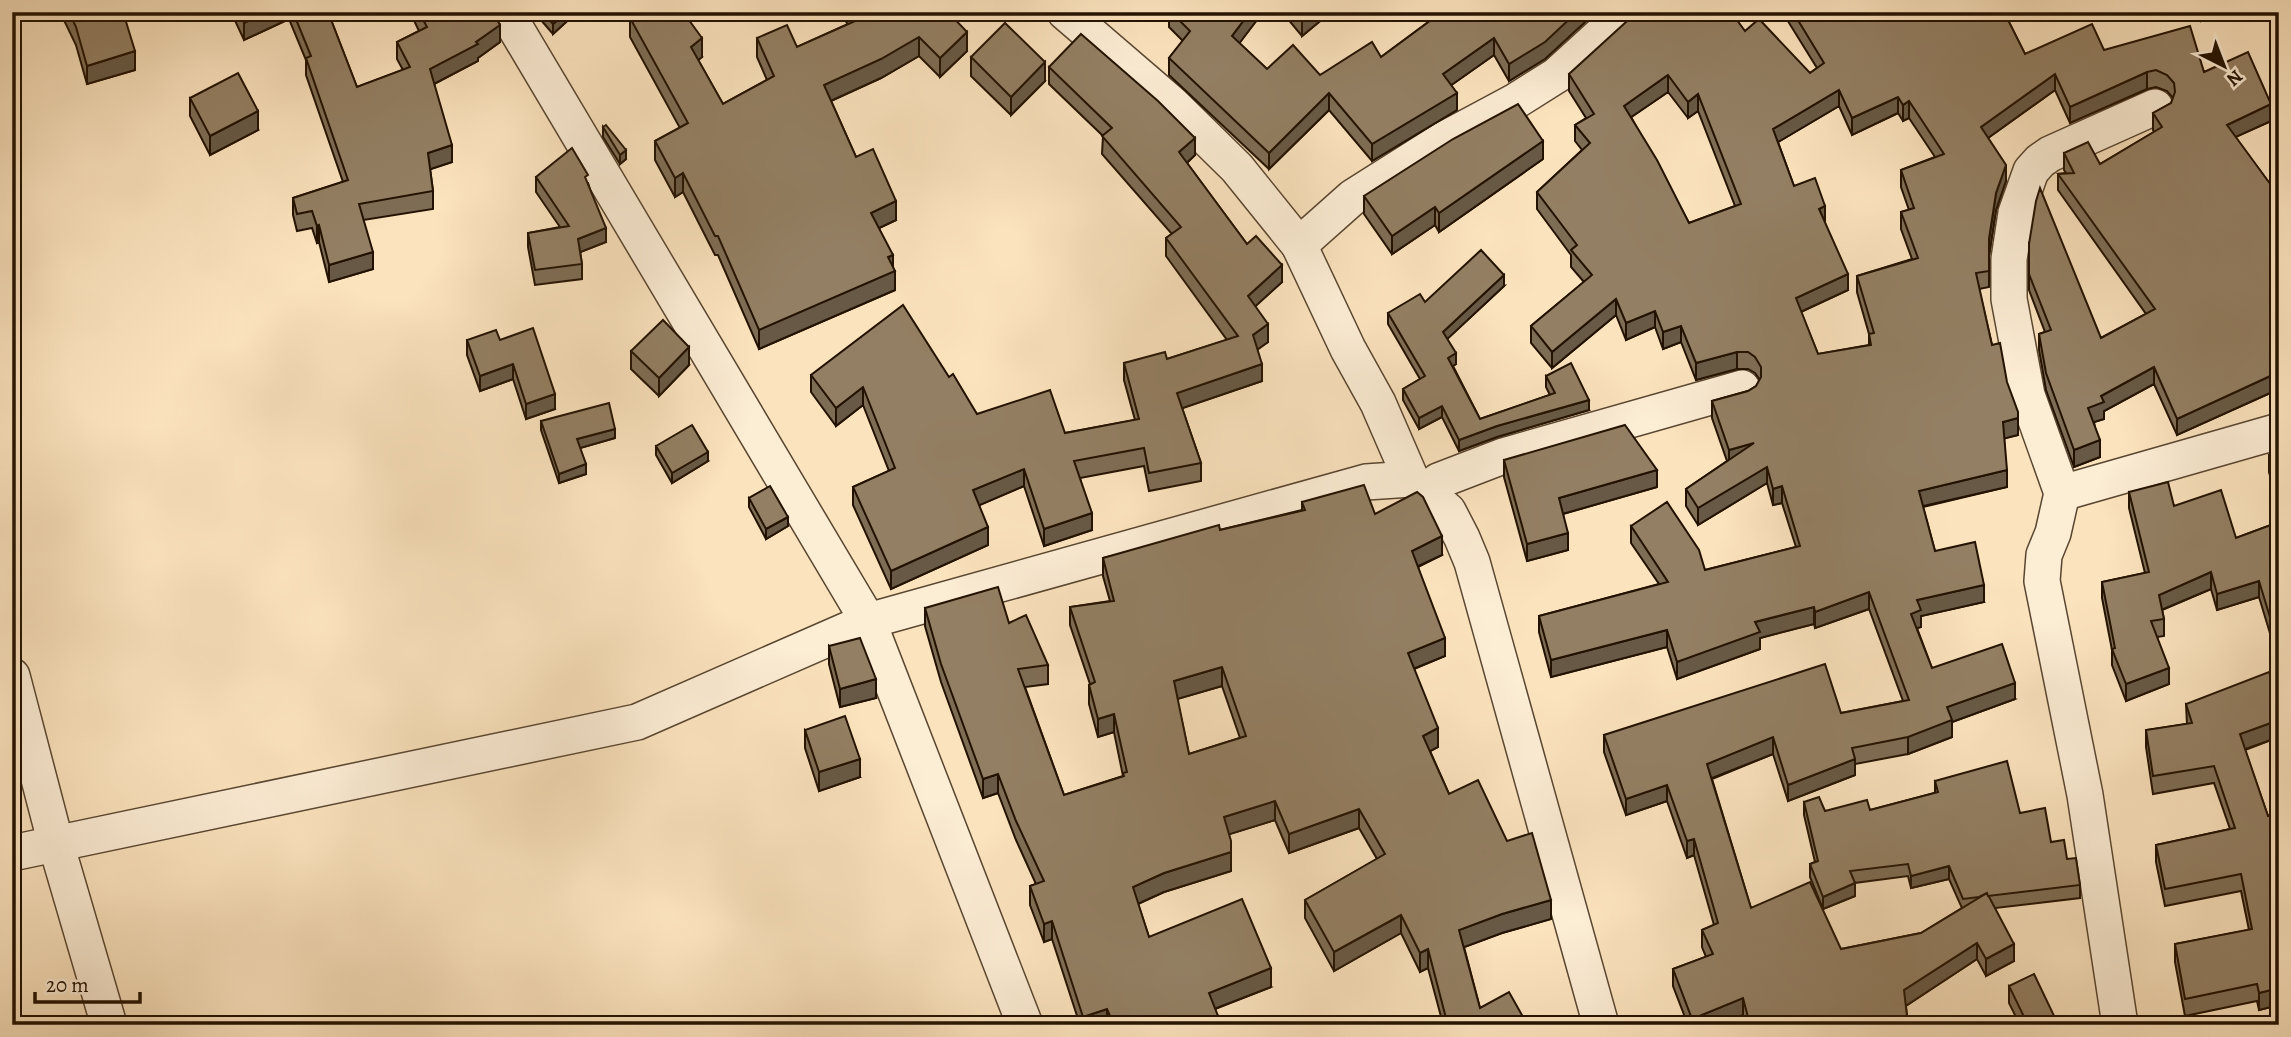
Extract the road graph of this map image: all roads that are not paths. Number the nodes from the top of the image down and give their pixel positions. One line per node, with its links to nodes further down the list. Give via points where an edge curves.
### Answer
1 (506, 12): 10 (street)
2 (1065, 12): 5 (street, via 1172,104 1237,168)
3 (1626, 12): 5 (street, via 1557,75 1353,197)
4 (2155, 107): 9 (street, via 2039,160 2016,213 2009,299 2027,395)
5 (1299, 245): 8 (street)
6 (1742, 388): 8 (street, via 1503,456)
7 (2279, 430): 9 (street)
8 (1419, 485): 10 (street, via 1366,482); 16 (street, via 1448,511 1472,562)
9 (2062, 494): 17 (street, via 2044,555 2042,581 2085,795)
10 (867, 621): 12 (street, via 637,722); 15 (street)
11 (12, 676): 12 (street)
12 (56, 844): 13 (street); 14 (street)
13 (12, 853)
14 (110, 1025)
15 (1026, 1025)
16 (1601, 1025)
17 (2120, 1025)

